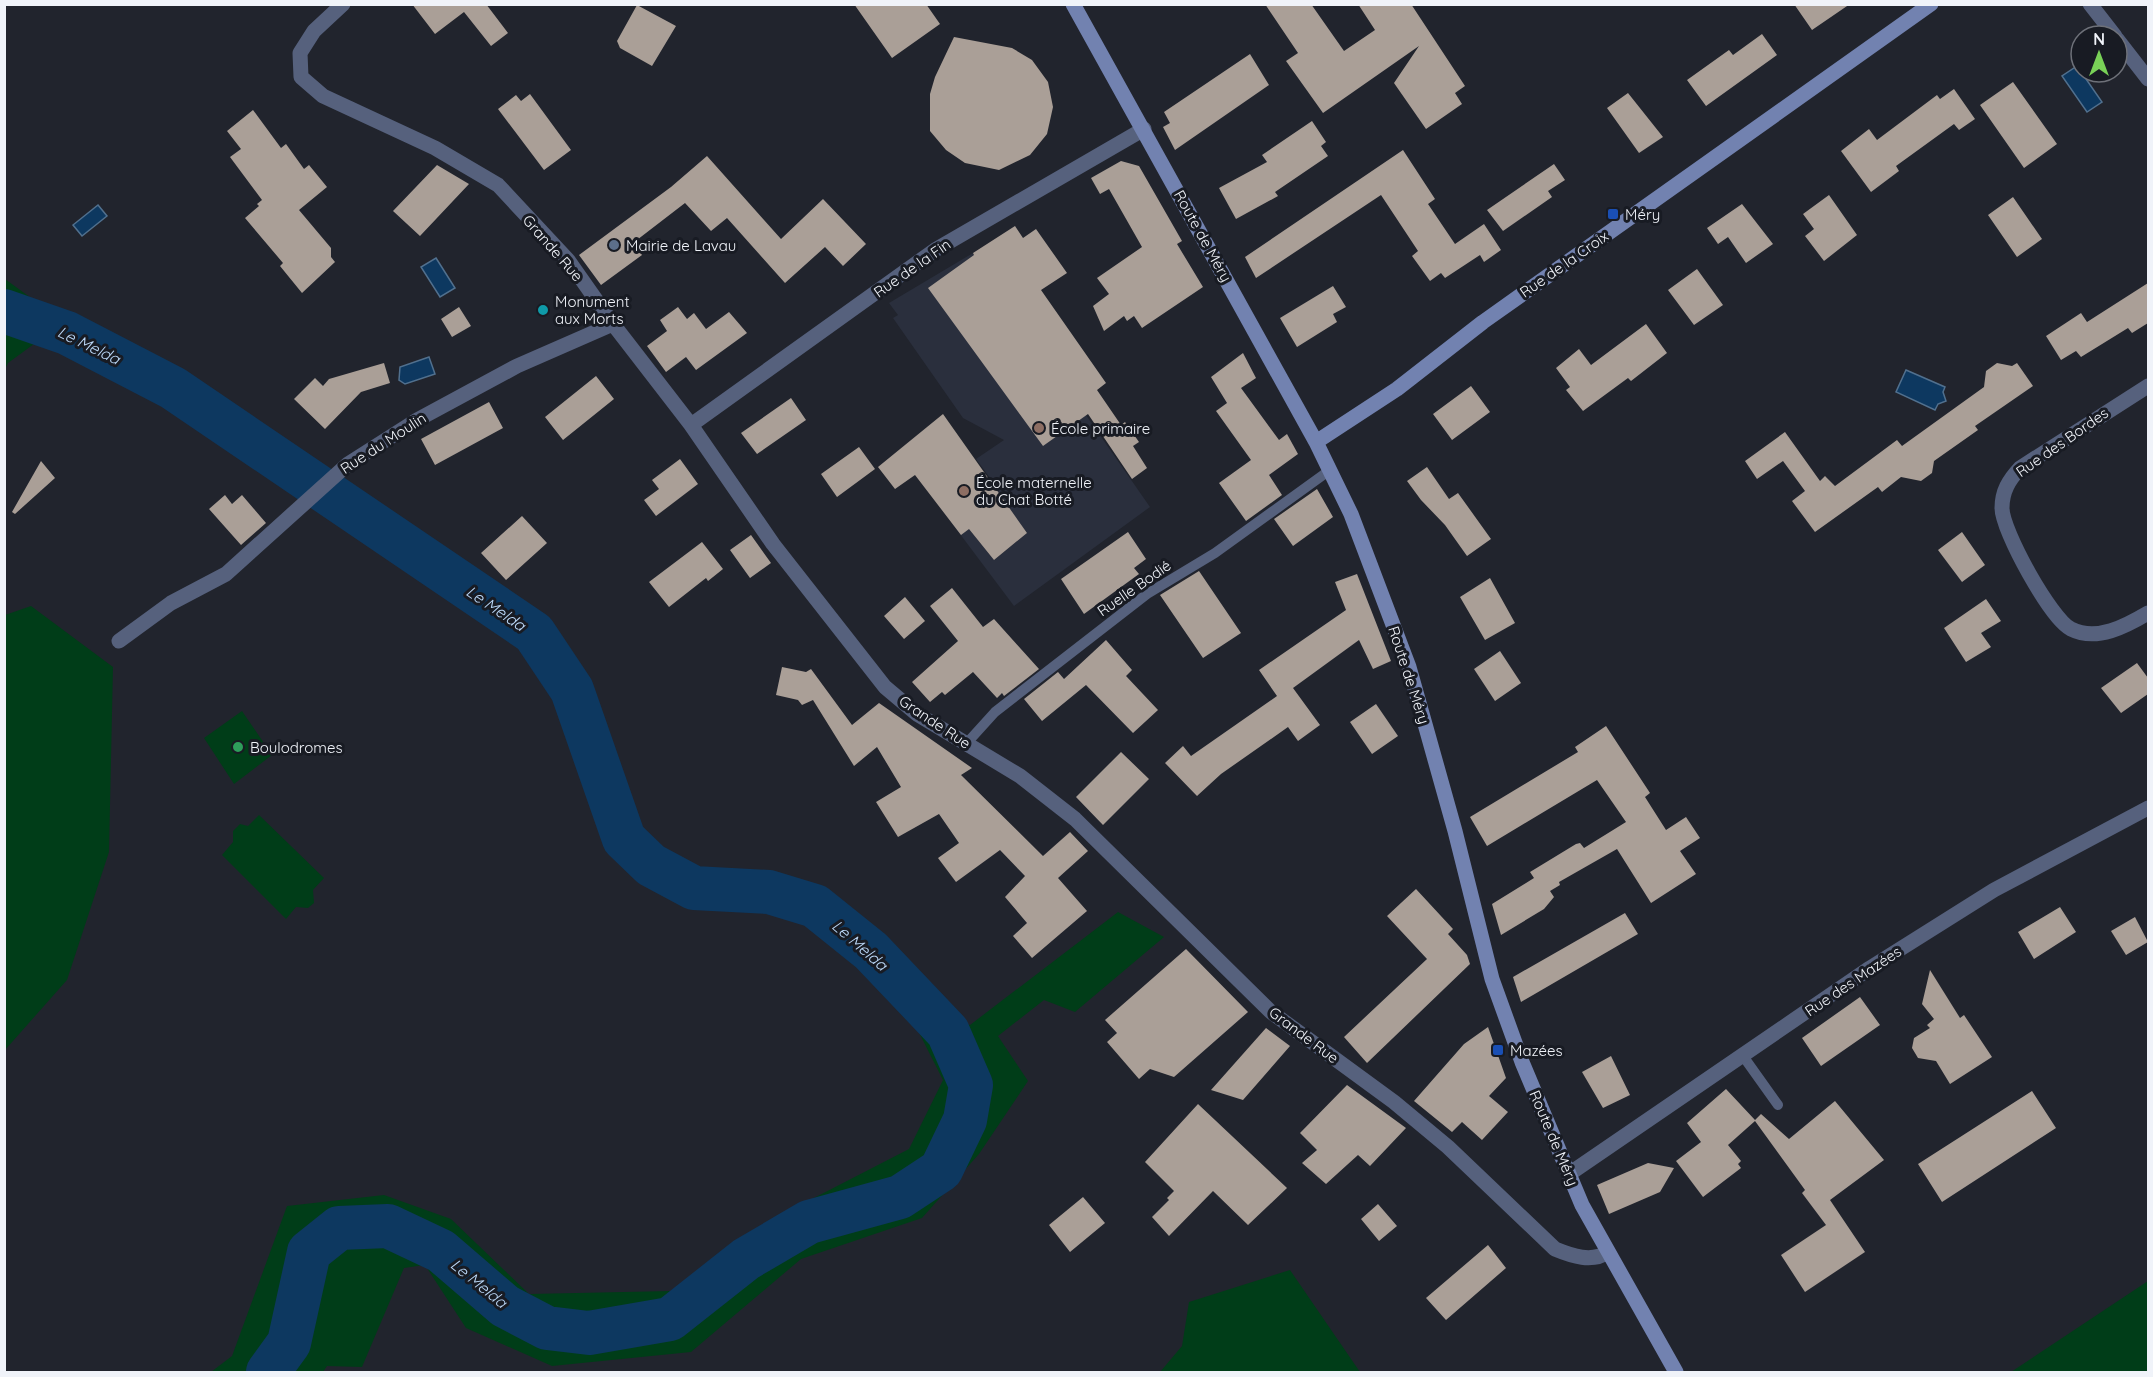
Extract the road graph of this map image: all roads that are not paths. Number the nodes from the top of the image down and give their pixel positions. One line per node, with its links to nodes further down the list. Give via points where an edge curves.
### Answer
1 (343, 4): 9 (street, Grande Rue, via 314,30 300,53 301,78 323,96 435,148 498,185 568,260)
2 (1073, 4): 8 (main road, Route de Méry)
3 (1931, 4): 12 (main road, Rue de la Croix, via 1483,322 1397,389)
4 (2090, 4): 5 (street)
5 (2106, 24)
6 (2129, 54): 7 (street)
7 (2148, 79)
8 (1144, 129): 11 (street, Rue de la Fin, via 934,250); 12 (main road, Route de Méry)
9 (613, 324): 11 (street, Grande Rue); 15 (street, Rue du Moulin, via 517,366 417,420 348,464 226,574 171,603)
10 (2148, 386): 14 (street, Rue des Bordes, via 2020,468 2006,488 2002,511 2005,528 2055,616 2071,629 2103,632 2126,626)
11 (691, 425): 16 (street, Grande Rue, via 773,544 885,687 917,714)
12 (1316, 442): 13 (main road, Route de Méry)
13 (1330, 470): 16 (lane, Ruelle Bodié, via 1215,553 1146,594 995,712); 20 (main road, Route de Méry, via 1363,544 1409,668 1492,979)
14 (2148, 613)
15 (119, 641)
16 (966, 744): 21 (street, Grande Rue, via 1020,776 1076,819 1271,1012 1394,1102 1448,1147 1555,1249 1571,1256 1599,1258)
17 (2148, 808): 18 (street, Rue des Mazées, via 1994,890 1870,968)
18 (1743, 1056): 19 (lane); 20 (street, Rue des Mazées)
19 (1778, 1105)
20 (1569, 1174): 21 (main road, Route de Méry)
21 (1608, 1252): 22 (main road, Route de Méry)
22 (1676, 1372)

